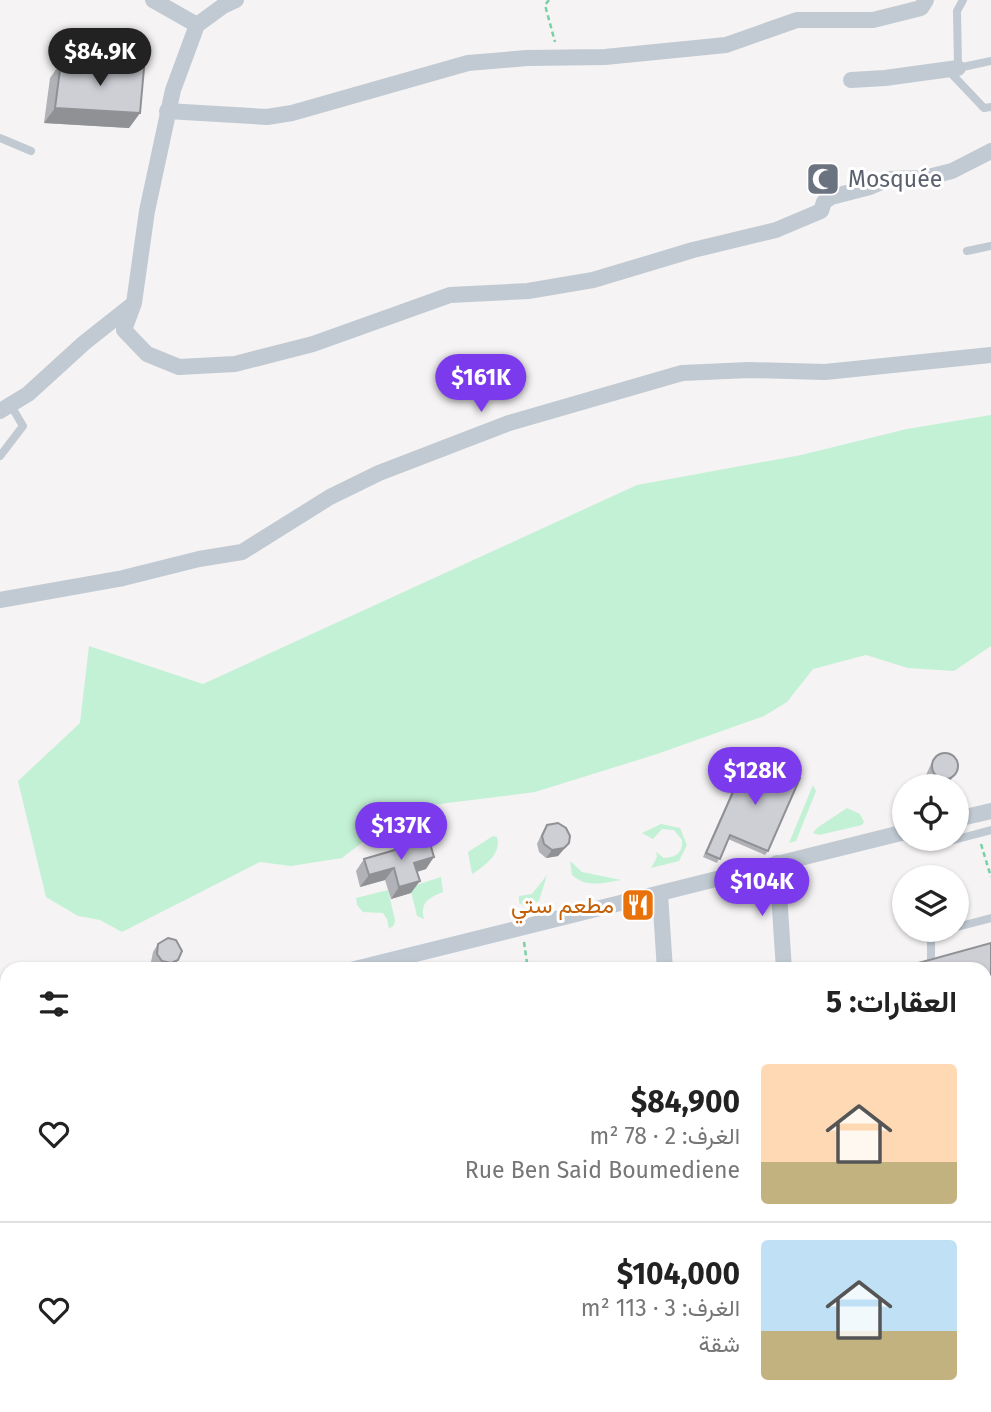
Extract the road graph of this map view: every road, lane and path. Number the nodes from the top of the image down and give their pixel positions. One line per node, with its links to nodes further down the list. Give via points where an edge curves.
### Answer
1 (153, 0): 6 (street)
2 (236, 0): 6 (street)
3 (549, 0): 7 (path, via 545,5)
4 (926, 0): 7 (street, via 920,8 873,20 797,20 726,45)
5 (963, 0): 9 (lane, via 957,11)
6 (197, 25): 12 (street)
7 (560, 58): 12 (street, via 468,63 267,117)
8 (991, 61): 9 (lane)
9 (952, 69): 10 (street); 11 (lane, via 984,108)
10 (851, 80)
11 (991, 107)
12 (167, 111): 18 (street)
13 (0, 138): 14 (lane)
14 (31, 151)
15 (991, 151): 18 (street, via 951,171 888,179 831,197 821,211 776,230 593,280 528,291 450,295 313,344 235,364 179,367 147,354 124,330)
16 (991, 246): 17 (lane)
17 (967, 251)
18 (134, 303): 20 (street, via 28,394)
19 (991, 352): 22 (street, via 825,372 682,373 509,424 379,473 330,497 242,552)
20 (5, 407): 21 (lane, via 23,426)
21 (0, 456)
22 (0, 600)
23 (991, 811): 24 (street)
24 (969, 816)
25 (991, 830): 26 (lane)
26 (978, 834): 28 (lane); 30 (path)
27 (892, 835): 29 (street)
28 (969, 836)
29 (777, 863): 31 (street); 39 (street)
30 (991, 877)
31 (660, 894): 34 (street); 38 (street)
32 (991, 918): 33 (lane)
33 (969, 924)
34 (521, 928): 36 (street); 37 (path)
35 (931, 942): 40 (lane)
36 (383, 962)
37 (527, 962)
38 (664, 962)
39 (783, 962)
40 (931, 962)

